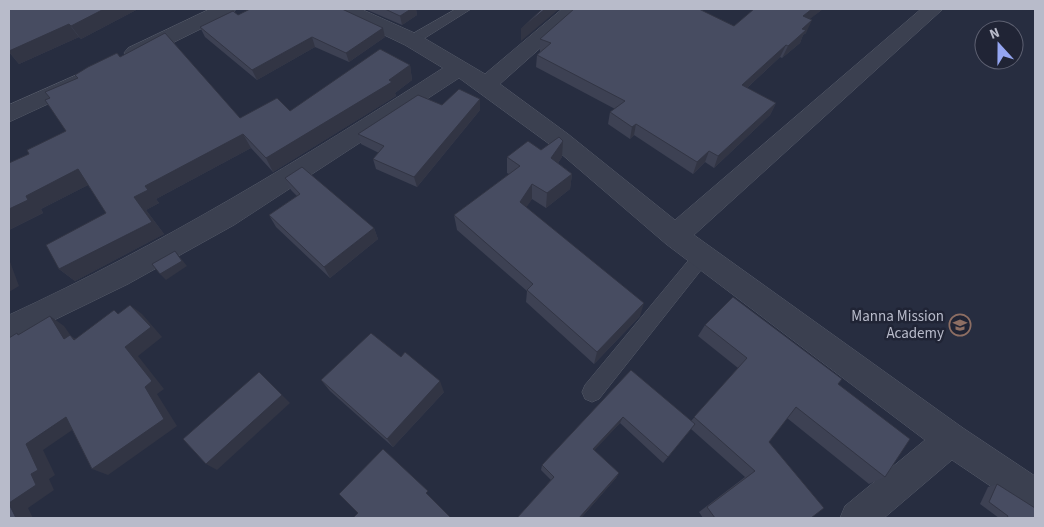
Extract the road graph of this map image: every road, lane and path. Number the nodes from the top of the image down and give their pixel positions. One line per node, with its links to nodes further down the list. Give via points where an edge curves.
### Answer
1 (226, 9): 9 (street)
2 (345, 9): 6 (street)
3 (465, 9): 6 (lane)
4 (574, 9): 8 (street)
5 (933, 9): 10 (street)
6 (412, 40): 7 (street)
7 (459, 68): 8 (street); 12 (street, via 293,176 174,246)
8 (486, 85): 10 (street, via 560,140)
9 (9, 114)
10 (675, 236): 11 (street)
11 (703, 255): 13 (lane); 14 (street)
12 (9, 330)
13 (592, 392)
14 (951, 440): 15 (street); 16 (street)
15 (1035, 496)
16 (857, 518)

